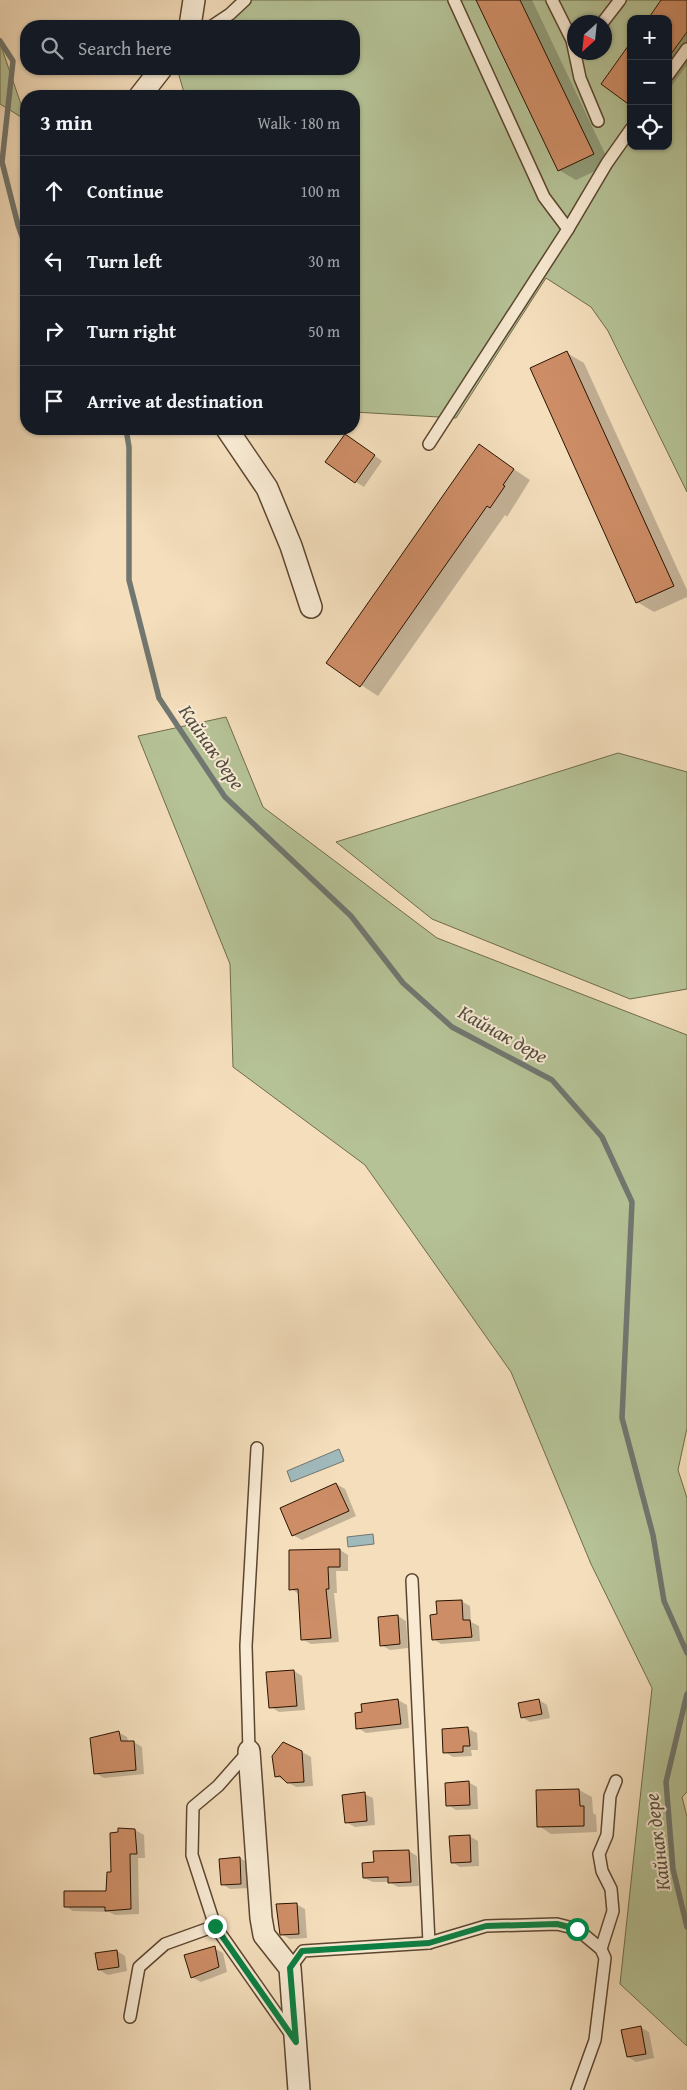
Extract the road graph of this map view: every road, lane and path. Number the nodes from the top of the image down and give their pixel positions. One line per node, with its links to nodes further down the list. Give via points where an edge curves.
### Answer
1 (194, 0): 7 (street)
2 (245, 0): 8 (lane)
3 (454, 0): 17 (lane, via 544,197)
4 (552, 0): 9 (lane)
5 (620, 0): 6 (lane)
6 (608, 15)
7 (191, 20)
8 (221, 20)
9 (567, 28)
10 (687, 49): 12 (lane)
11 (577, 60): 15 (lane, via 580,78)
12 (672, 70)
13 (156, 75): 14 (street)
14 (145, 90)
15 (598, 121)
16 (627, 135): 17 (lane)
17 (568, 229): 19 (lane)
18 (231, 435): 20 (street, via 268,488)
19 (428, 444)
20 (311, 607)
21 (257, 1448): 23 (lane, via 246,1646)
22 (412, 1580): 26 (lane)
23 (249, 1750): 25 (lane, via 218,1786 193,1807 192,1855); 28 (street, via 264,1935)
24 (616, 1781): 27 (lane, via 610,1796 607,1835 599,1854 602,1870 612,1889 613,1911)
25 (215, 1926): 29 (lane, via 165,1944 140,1967); 30 (lane)
26 (429, 1943): 27 (lane, via 486,1926 557,1924 577,1929); 28 (lane, via 302,1951)
27 (602, 1949): 32 (lane, via 605,1958 595,2040)
28 (290, 1968): 30 (street)
29 (130, 2017)
30 (296, 2042): 31 (street)
31 (299, 2090)
32 (577, 2090)

